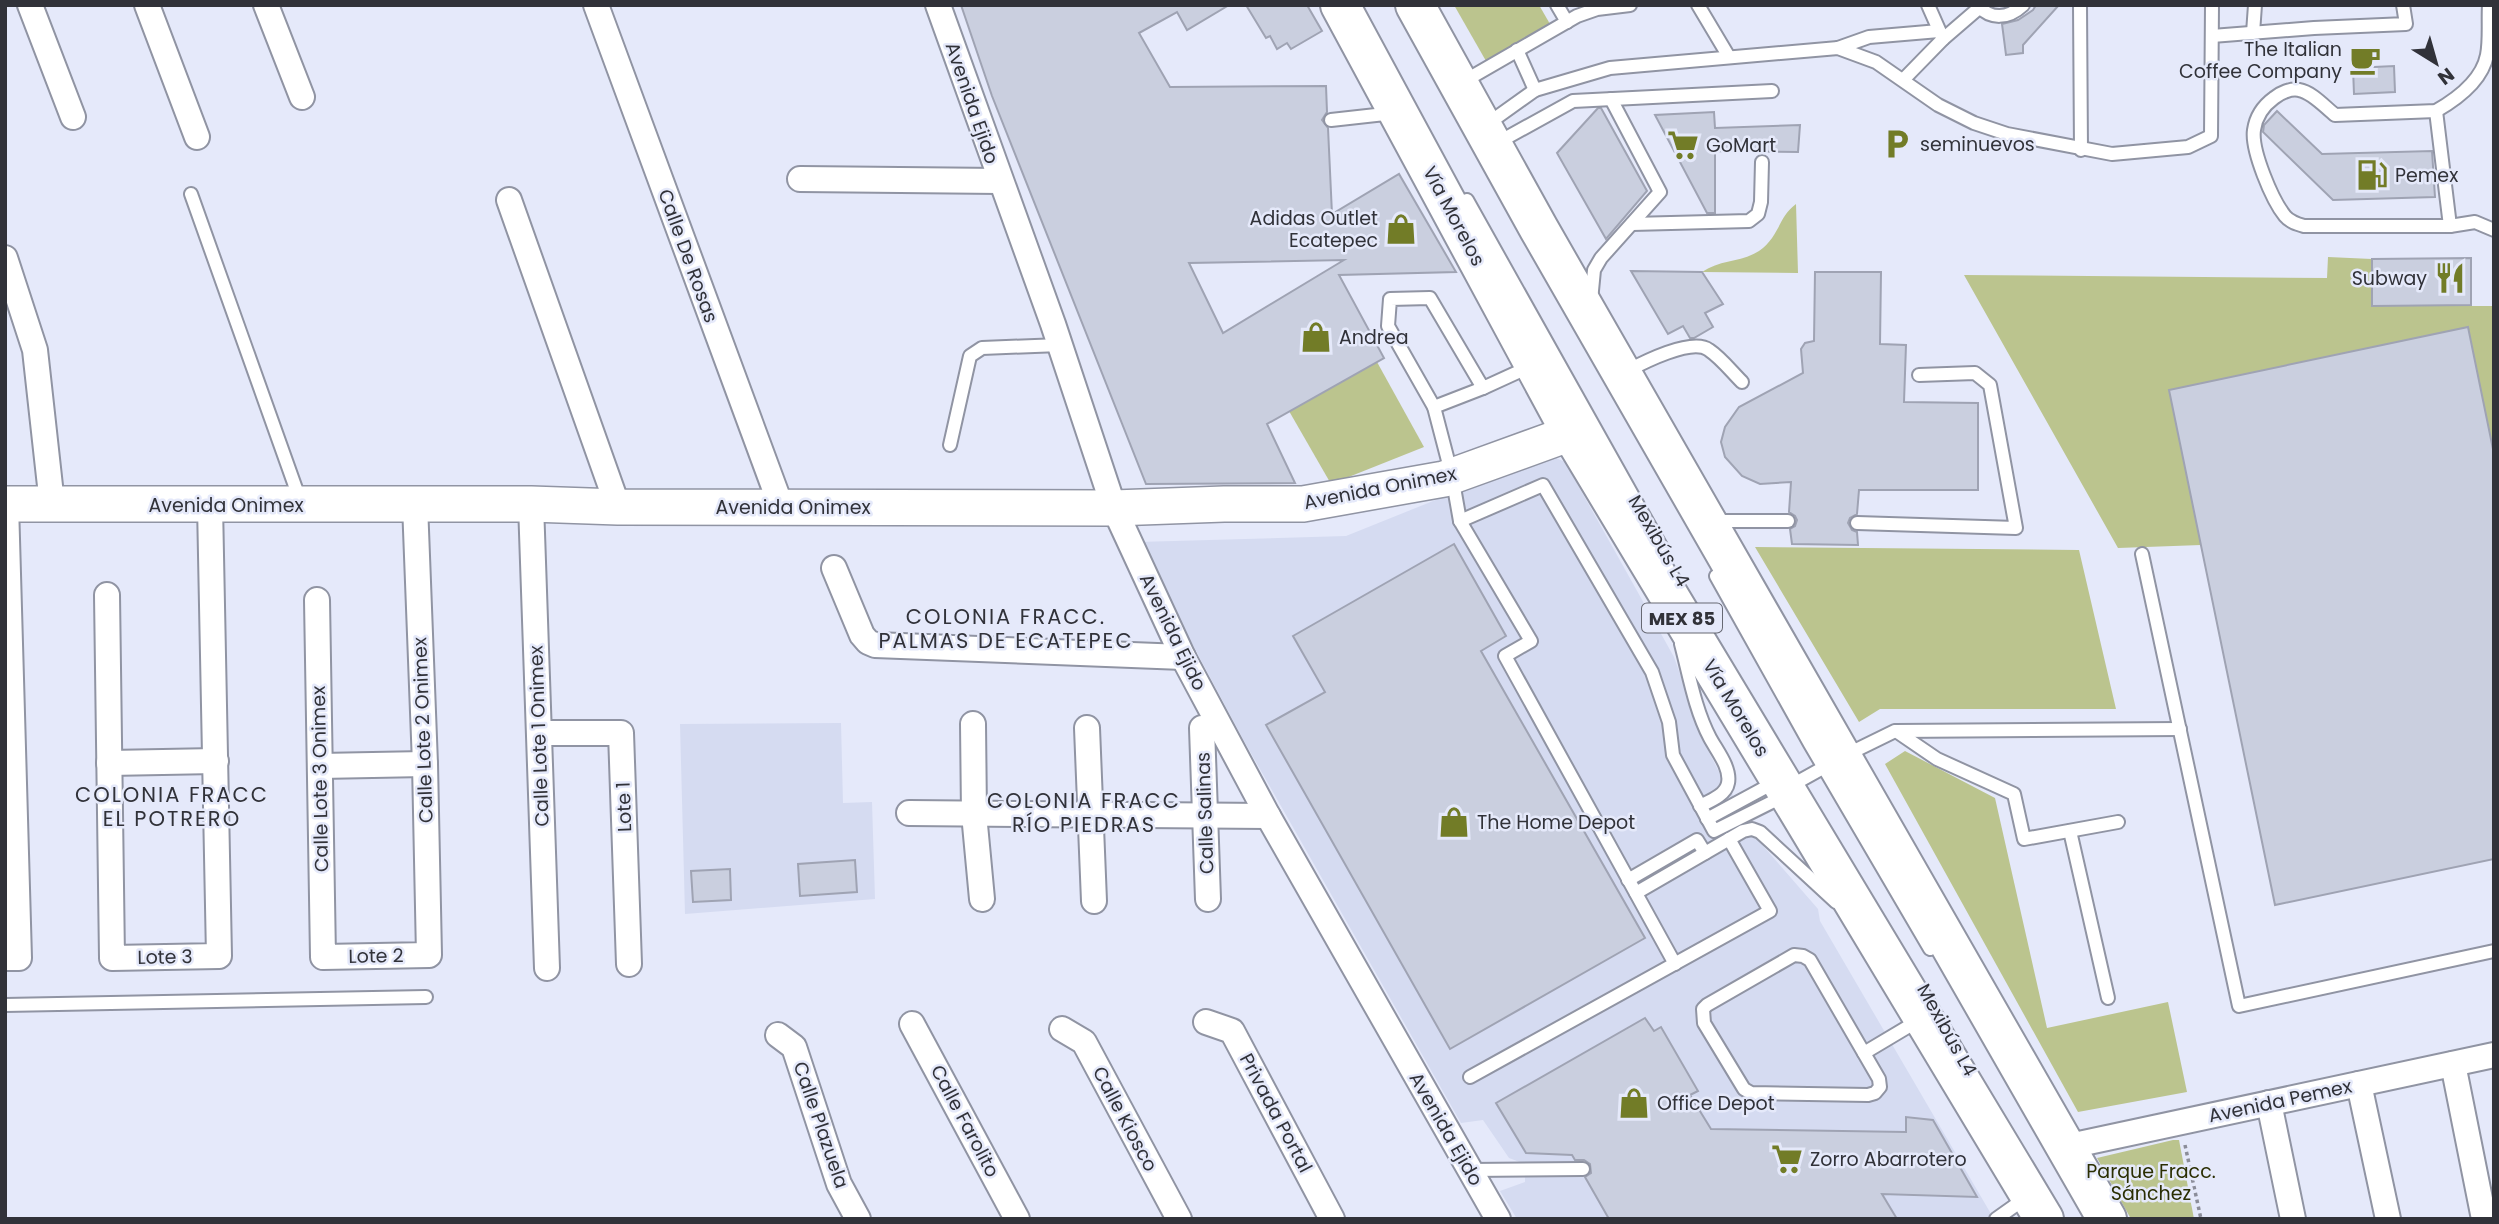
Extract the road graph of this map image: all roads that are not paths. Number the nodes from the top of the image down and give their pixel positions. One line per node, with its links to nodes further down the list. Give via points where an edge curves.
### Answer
1 (30, 5): 34 (street)
2 (147, 5): 37 (street)
3 (266, 5): 30 (street)
4 (596, 5): 66 (street, Calle De Rosas)
5 (938, 5): 41 (street, Avenida Ejido)
6 (1340, 5): 33 (main road, Vía Morelos / MEX 85)
7 (1415, 5): 27 (main road, MEX 85)
8 (1557, 5): 19 (lane)
9 (1630, 5): 19 (lane, via 1597,9)
10 (1698, 5): 25 (lane)
11 (1928, 5): 21 (lane)
12 (2023, 5): 18 (lane, via 2006,16 1986,13)
13 (2080, 5): 38 (lane)
14 (2212, 5): 22 (lane)
15 (2255, 5): 20 (lane)
16 (2403, 5): 20 (lane, via 2406,24)
17 (2489, 5): 32 (lane, via 2487,56 2480,72 2466,90)
18 (1978, 6): 21 (lane)
19 (1567, 22): 24 (lane)
20 (2253, 33): 22 (lane)
21 (1941, 35): 23 (lane, via 1869,37); 26 (lane)
22 (2212, 36): 38 (lane, via 2211,136 2188,147 2112,154)
23 (1838, 48): 25 (lane); 26 (lane, via 1876,62)
24 (1517, 50): 27 (lane); 28 (lane)
25 (1729, 57): 28 (lane, via 1610,68)
26 (1903, 80): 38 (lane, via 1974,123)
27 (1459, 85): 36 (main road, MEX 85)
28 (1535, 90): 36 (lane)
29 (1772, 91): 31 (lane)
30 (302, 97)
31 (1611, 99): 36 (lane, via 1573,101); 45 (lane, via 1660,192)
32 (2436, 111): 46 (lane); 46 (lane, via 2334,115 2300,89 2288,91 2258,115 2254,147 2285,215 2294,223)
33 (1398, 113): 35 (lane); 51 (main road, Vía Morelos / MEX 85)
34 (73, 117)
35 (1331, 120)
36 (1488, 136): 49 (main road, MEX 85)
37 (197, 137)
38 (2081, 149)
39 (1762, 162): 45 (lane, via 1761,202 1758,214 1749,221)
40 (800, 179): 41 (street)
41 (1000, 181): 50 (street, Avenida Ejido)
42 (1457, 184): 76 (lane, Mexibús L4)
43 (191, 194): 64 (lane)
44 (509, 200): 67 (street)
45 (1632, 224): 49 (lane, via 1594,270)
46 (2450, 226): 47 (lane, via 2475,222)
47 (2494, 230)
48 (5, 258): 61 (street, via 35,350)
49 (1590, 318): 52 (main road, MEX 85)
50 (1060, 345): 58 (lane, via 982,348 970,356); 68 (street, Avenida Ejido)
51 (1534, 365): 55 (lane); 57 (main road, Vía Morelos / MEX 85)
52 (1621, 373): 54 (lane, via 1697,345 1708,348); 71 (main road, MEX 85)
53 (1919, 375): 72 (lane, via 1975,373 1990,385 2016,528)
54 (1742, 382)
55 (1483, 388): 56 (lane); 56 (lane, via 1430,298 1390,299 1388,326)
56 (1434, 407): 59 (lane)
57 (1571, 433): 59 (street, Avenida Onimex); 76 (main road, Vía Morelos / MEX 85)
58 (950, 445)
59 (1452, 476): 68 (street, Avenida Onimex, via 1303,504); 70 (lane)
60 (5, 504): 61 (street, Avenida Onimex); 86 (street)
61 (52, 504): 63 (street, Avenida Onimex)
62 (531, 504): 65 (street, Avenida Onimex); 67 (street, Avenida Onimex); 85 (street, Calle Lote 1 Onimex)
63 (210, 505): 64 (street, Avenida Onimex); 87 (street, Lote 3)
64 (302, 505): 65 (street, Avenida Onimex)
65 (415, 505): 90 (street, Calle Lote 2 Onimex)
66 (781, 506): 67 (street, Avenida Onimex); 68 (street, Avenida Onimex)
67 (618, 507)
68 (1114, 508): 79 (street, Avenida Ejido)
69 (1788, 521): 71 (lane)
70 (1460, 522): 93 (lane, via 1543,485 1652,672 1669,722 1673,755); 103 (lane, via 1531,641 1505,656)
71 (1706, 522): 88 (main road, MEX 85)
72 (1857, 523)
73 (2142, 555): 83 (lane)
74 (1707, 561): 88 (lane, Mexibús L4)
75 (834, 568): 79 (street, via 862,635 875,645)
76 (1668, 576): 92 (main road, Vía Morelos / MEX 85); 93 (lane, Mexibús L4, via 1689,675 1729,779 1719,796)
77 (107, 595): 89 (street, Lote 3)
78 (317, 600): 91 (street, Calle Lote 3 Onimex)
79 (1183, 657): 98 (street, Avenida Ejido)
80 (973, 724): 95 (street)
81 (1087, 728): 96 (street)
82 (1202, 728): 97 (street, Calle Salinas)
83 (2180, 729): 84 (lane); 109 (lane, via 2239,1006)
84 (1895, 731): 88 (lane); 100 (lane, via 1937,759 2014,794 2024,839)
85 (540, 733): 113 (street, Lote 1, via 621,733); 116 (street, Calle Lote 1 Onimex)
86 (10, 761): 112 (street)
87 (216, 761): 89 (street); 89 (street, Lote 3, via 219,956 112,958)
88 (1833, 762): 92 (lane); 115 (lane, Mexibús L4); 132 (main road, MEX 85)
89 (109, 764)
90 (425, 764): 91 (street); 110 (street, Calle Lote 2 Onimex)
91 (320, 766): 111 (street, Calle Lote 3 Onimex)
92 (1797, 783): 93 (lane, via 1776,800 1714,831); 108 (main road, Vía Morelos / MEX 85)
93 (1700, 806)
94 (909, 813): 95 (street)
95 (974, 814): 96 (street); 105 (street)
96 (1090, 814): 97 (street); 107 (street)
97 (1205, 814): 98 (street); 106 (street, Calle Salinas)
98 (1268, 816): 134 (street, Avenida Ejido)
99 (2118, 822): 100 (lane)
100 (2070, 831): 118 (lane)
101 (1729, 839): 102 (lane); 108 (lane, via 1743,831 1760,832); 114 (lane, via 1770,911)
102 (1705, 853): 103 (lane, via 1697,840); 104 (lane)
103 (1628, 880): 104 (lane)
104 (1636, 893): 114 (lane)
105 (982, 899)
106 (1208, 899)
107 (1094, 901)
108 (1877, 941): 120 (main road, Vía Morelos / MEX 85)
109 (2494, 951)
110 (429, 955): 111 (street, Lote 2)
111 (323, 957)
112 (12, 958)
113 (629, 964)
114 (1675, 964): 129 (lane)
115 (1938, 964)
116 (547, 968)
117 (426, 997): 119 (lane)
118 (2108, 998)
119 (5, 1005)
120 (1923, 1018): 126 (lane); 135 (main road, Vía Morelos / MEX 85)
121 (1206, 1022): 139 (street, Privada Portal, via 1232,1031)
122 (912, 1024): 137 (street, Calle Farolito)
123 (1062, 1029): 138 (street, Calle Kiosco, via 1084,1042)
124 (778, 1035): 136 (street, Calle Plazuela, via 794,1047 839,1184)
125 (1955, 1046): 135 (lane, Mexibús L4)
126 (1864, 1053): 126 (lane, via 1810,960 1803,956 1794,955 1703,1009 1703,1023 1744,1089 1751,1093 1875,1093 1879,1079)
127 (2494, 1055): 128 (street, Avenida Pemex)
128 (2452, 1064): 130 (street, Avenida Pemex); 146 (street)
129 (1471, 1077)
130 (2359, 1084): 131 (street, Avenida Pemex); 145 (street)
131 (2269, 1103): 132 (street, Avenida Pemex, via 2180,1123); 144 (street)
132 (2069, 1166): 142 (lane); 143 (main road, MEX 85)
133 (1583, 1169): 134 (lane)
134 (1469, 1170): 140 (street, Avenida Ejido)
135 (2043, 1211): 141 (lane)
136 (858, 1219)
137 (1017, 1219)
138 (1179, 1219)
139 (1332, 1219)
140 (1498, 1219)
141 (1996, 1219)
142 (2093, 1219)
143 (2107, 1219)
144 (2293, 1219)
145 (2388, 1219)
146 (2484, 1219)

